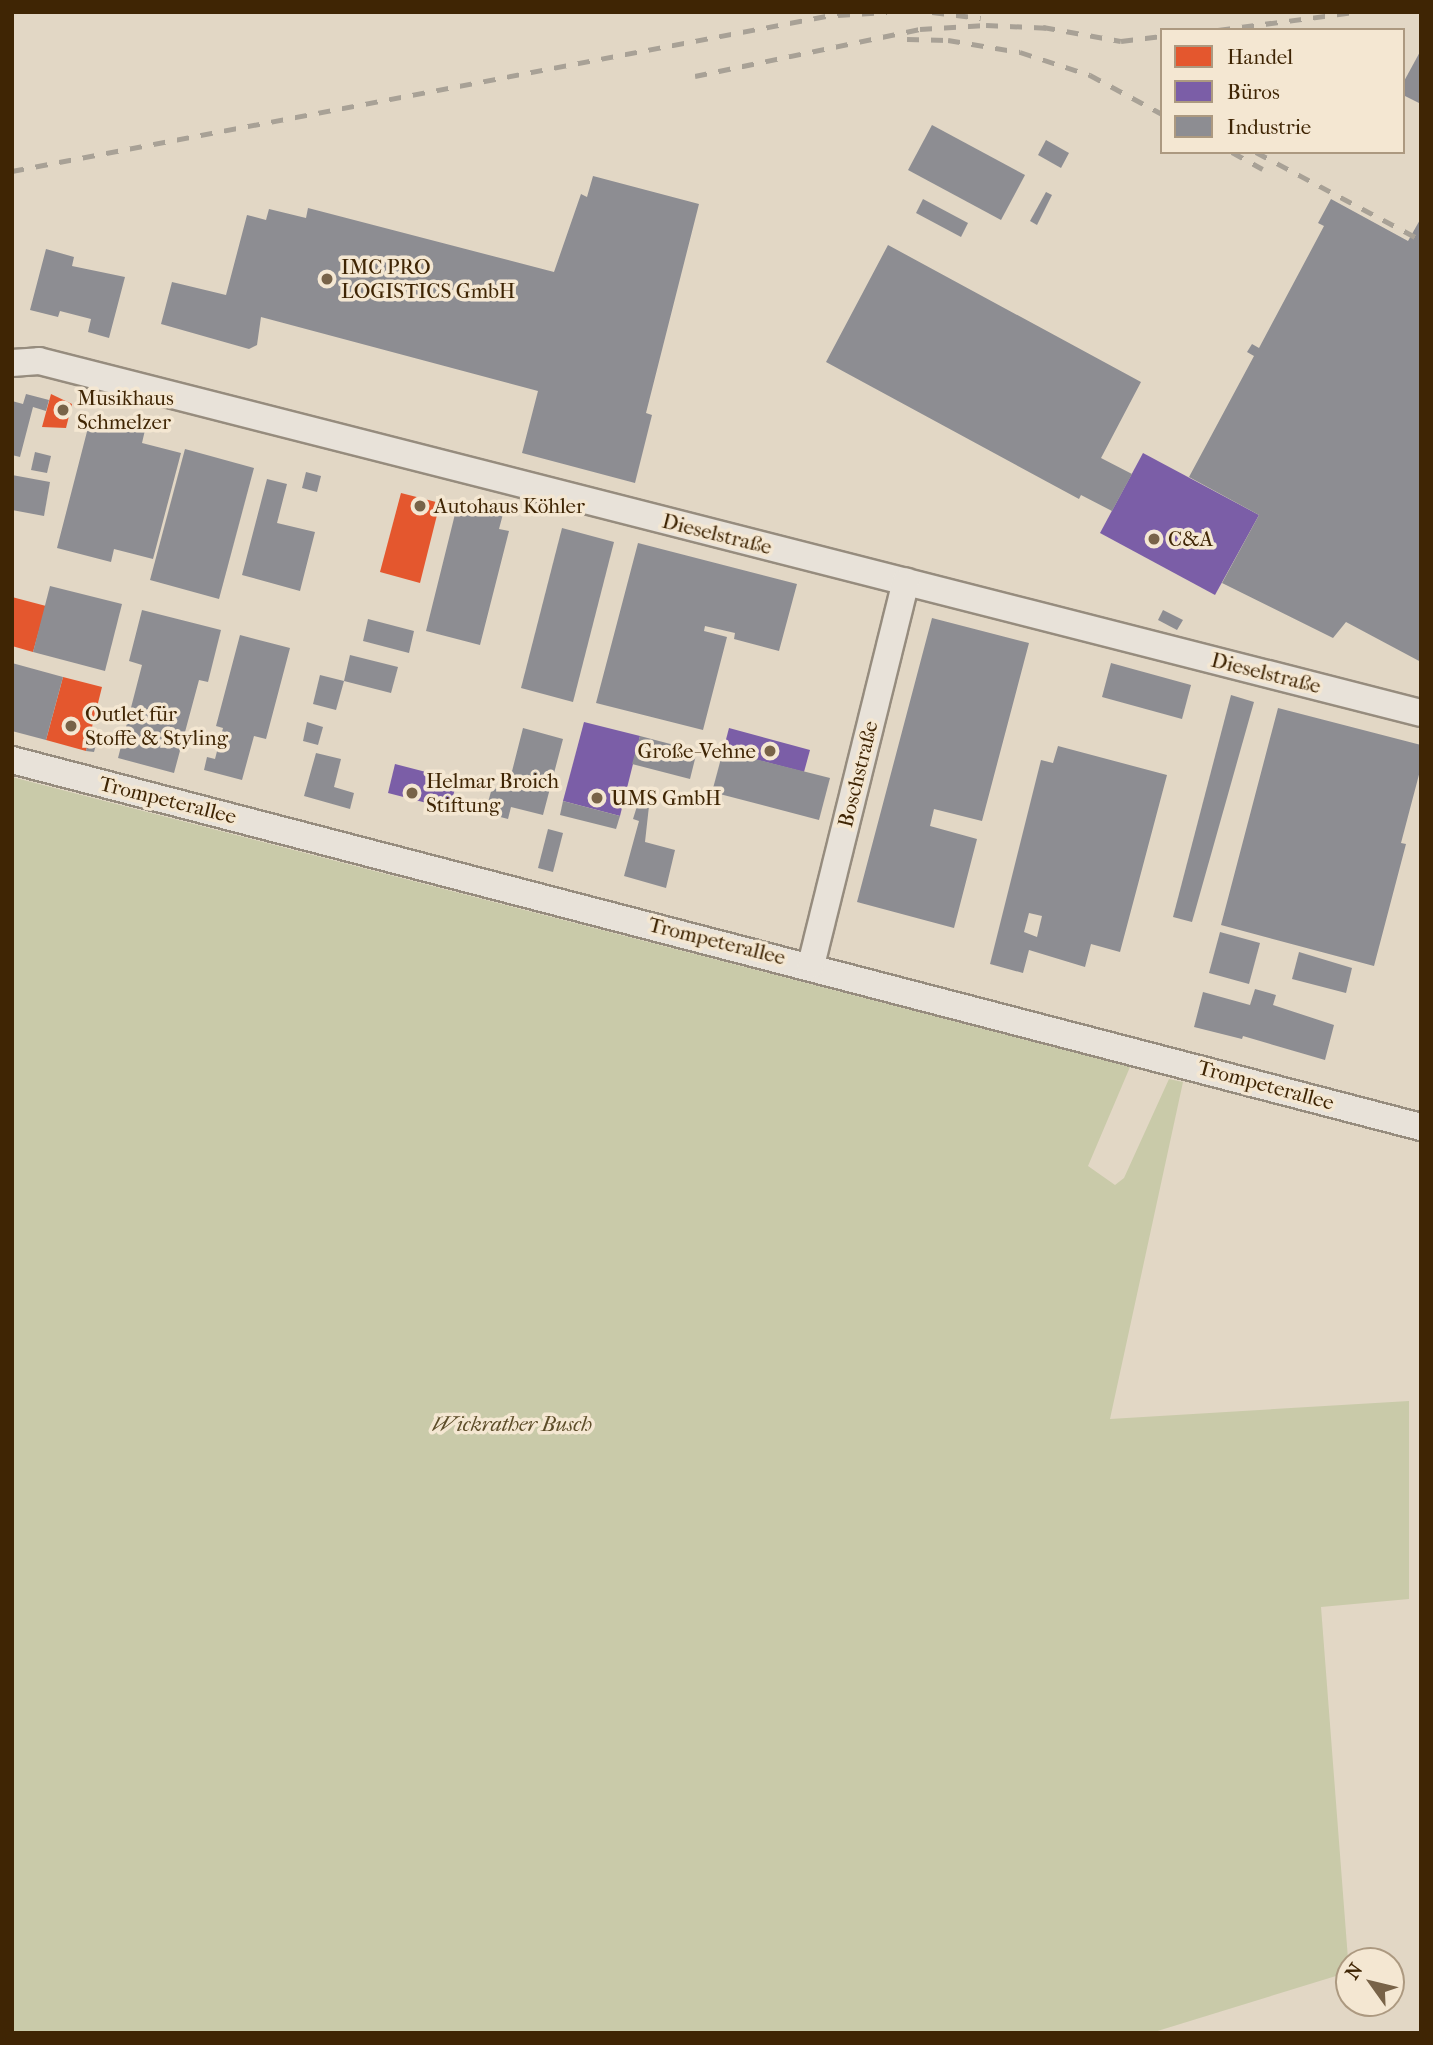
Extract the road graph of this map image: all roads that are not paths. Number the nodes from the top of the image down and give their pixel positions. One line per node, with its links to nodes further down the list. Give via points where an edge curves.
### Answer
1 (12, 363): 2 (street, Dieselstraße, via 39,361)
2 (906, 582): 3 (street, Dieselstraße); 5 (street, Boschstraße)
3 (1421, 713)
4 (12, 761): 5 (street, Trompeterallee)
5 (811, 965): 6 (street, Trompeterallee)
6 (1421, 1127)

